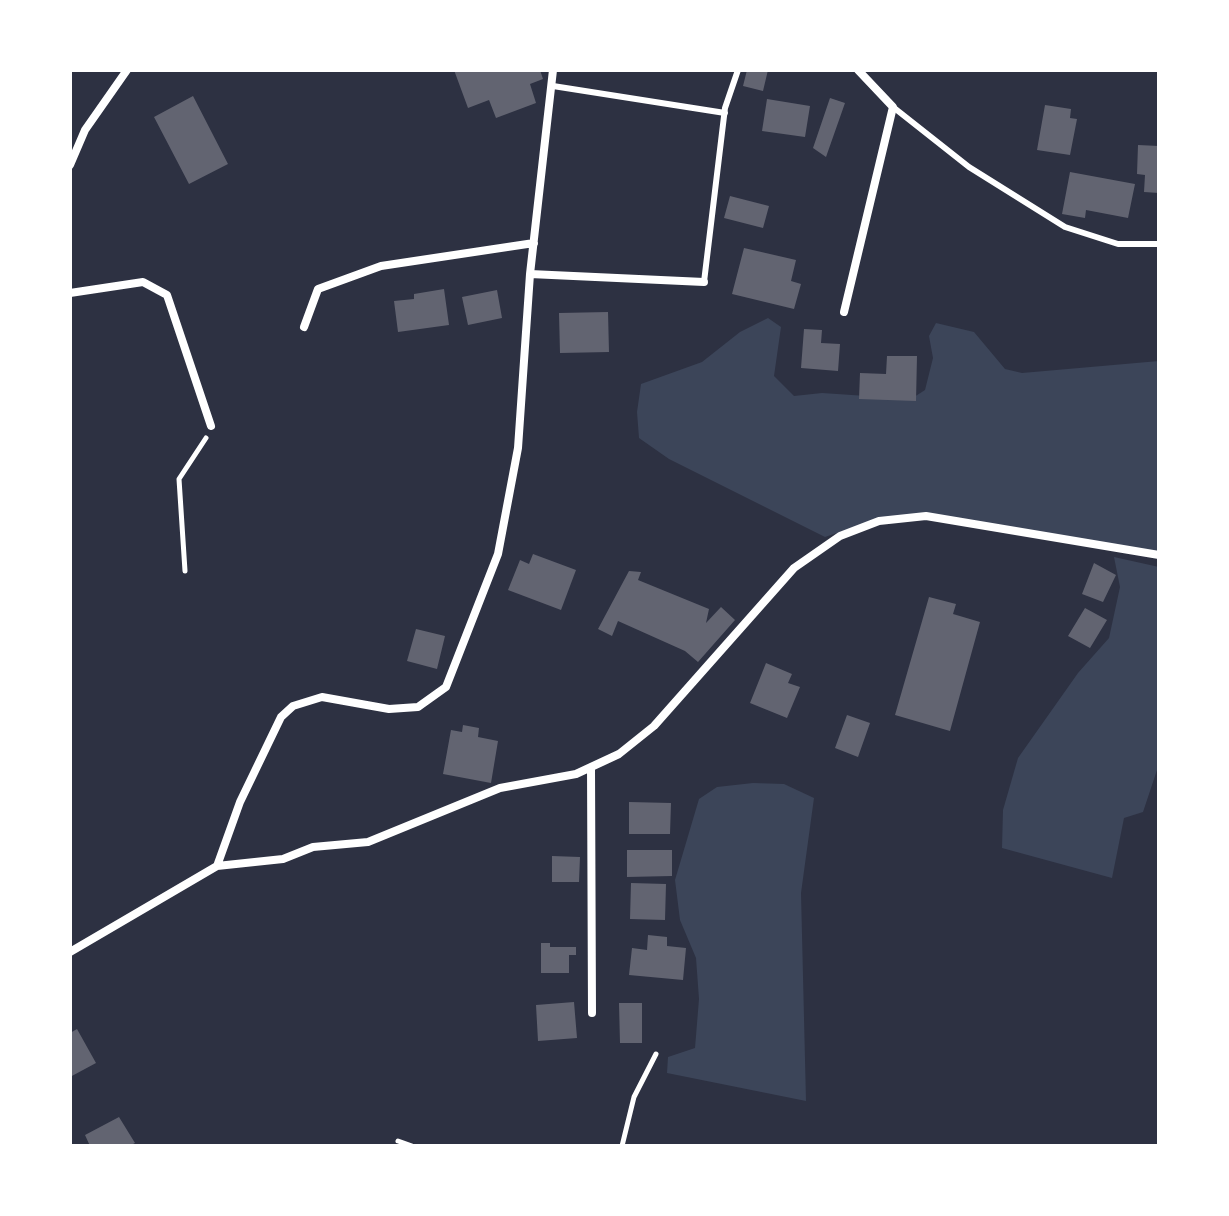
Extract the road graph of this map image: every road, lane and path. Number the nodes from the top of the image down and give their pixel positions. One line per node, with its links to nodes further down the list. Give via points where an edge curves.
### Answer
1 (127, 70): 8 (street, via 85,130)
2 (553, 70): 5 (street)
3 (738, 70): 7 (lane)
4 (858, 70): 6 (street)
5 (553, 86): 7 (lane); 9 (street)
6 (893, 107): 10 (lane, via 969,167 1065,227 1118,244); 14 (street)
7 (725, 113): 12 (lane)
8 (70, 165)
9 (534, 243): 11 (street); 15 (street, via 368,270 318,289)
10 (1159, 244)
11 (530, 274): 12 (street); 20 (street, via 518,448 498,554 446,687 418,707 389,709 322,697 293,706 281,717 240,802)
12 (704, 282)
13 (70, 293): 16 (street, via 143,282 167,295)
14 (844, 312)
15 (304, 327)
16 (211, 426): 18 (path, via 202,450 179,479)
17 (1159, 555): 19 (street, via 926,516 879,521 840,536 794,568 654,726 619,754)
18 (185, 571)
19 (591, 767): 20 (street, via 500,788 368,842); 22 (street)
20 (217, 866): 21 (street)
21 (70, 952)
22 (592, 1013)
23 (656, 1054): 26 (path, via 634,1097)
24 (398, 1141): 25 (path)
25 (412, 1146)
26 (622, 1146)

